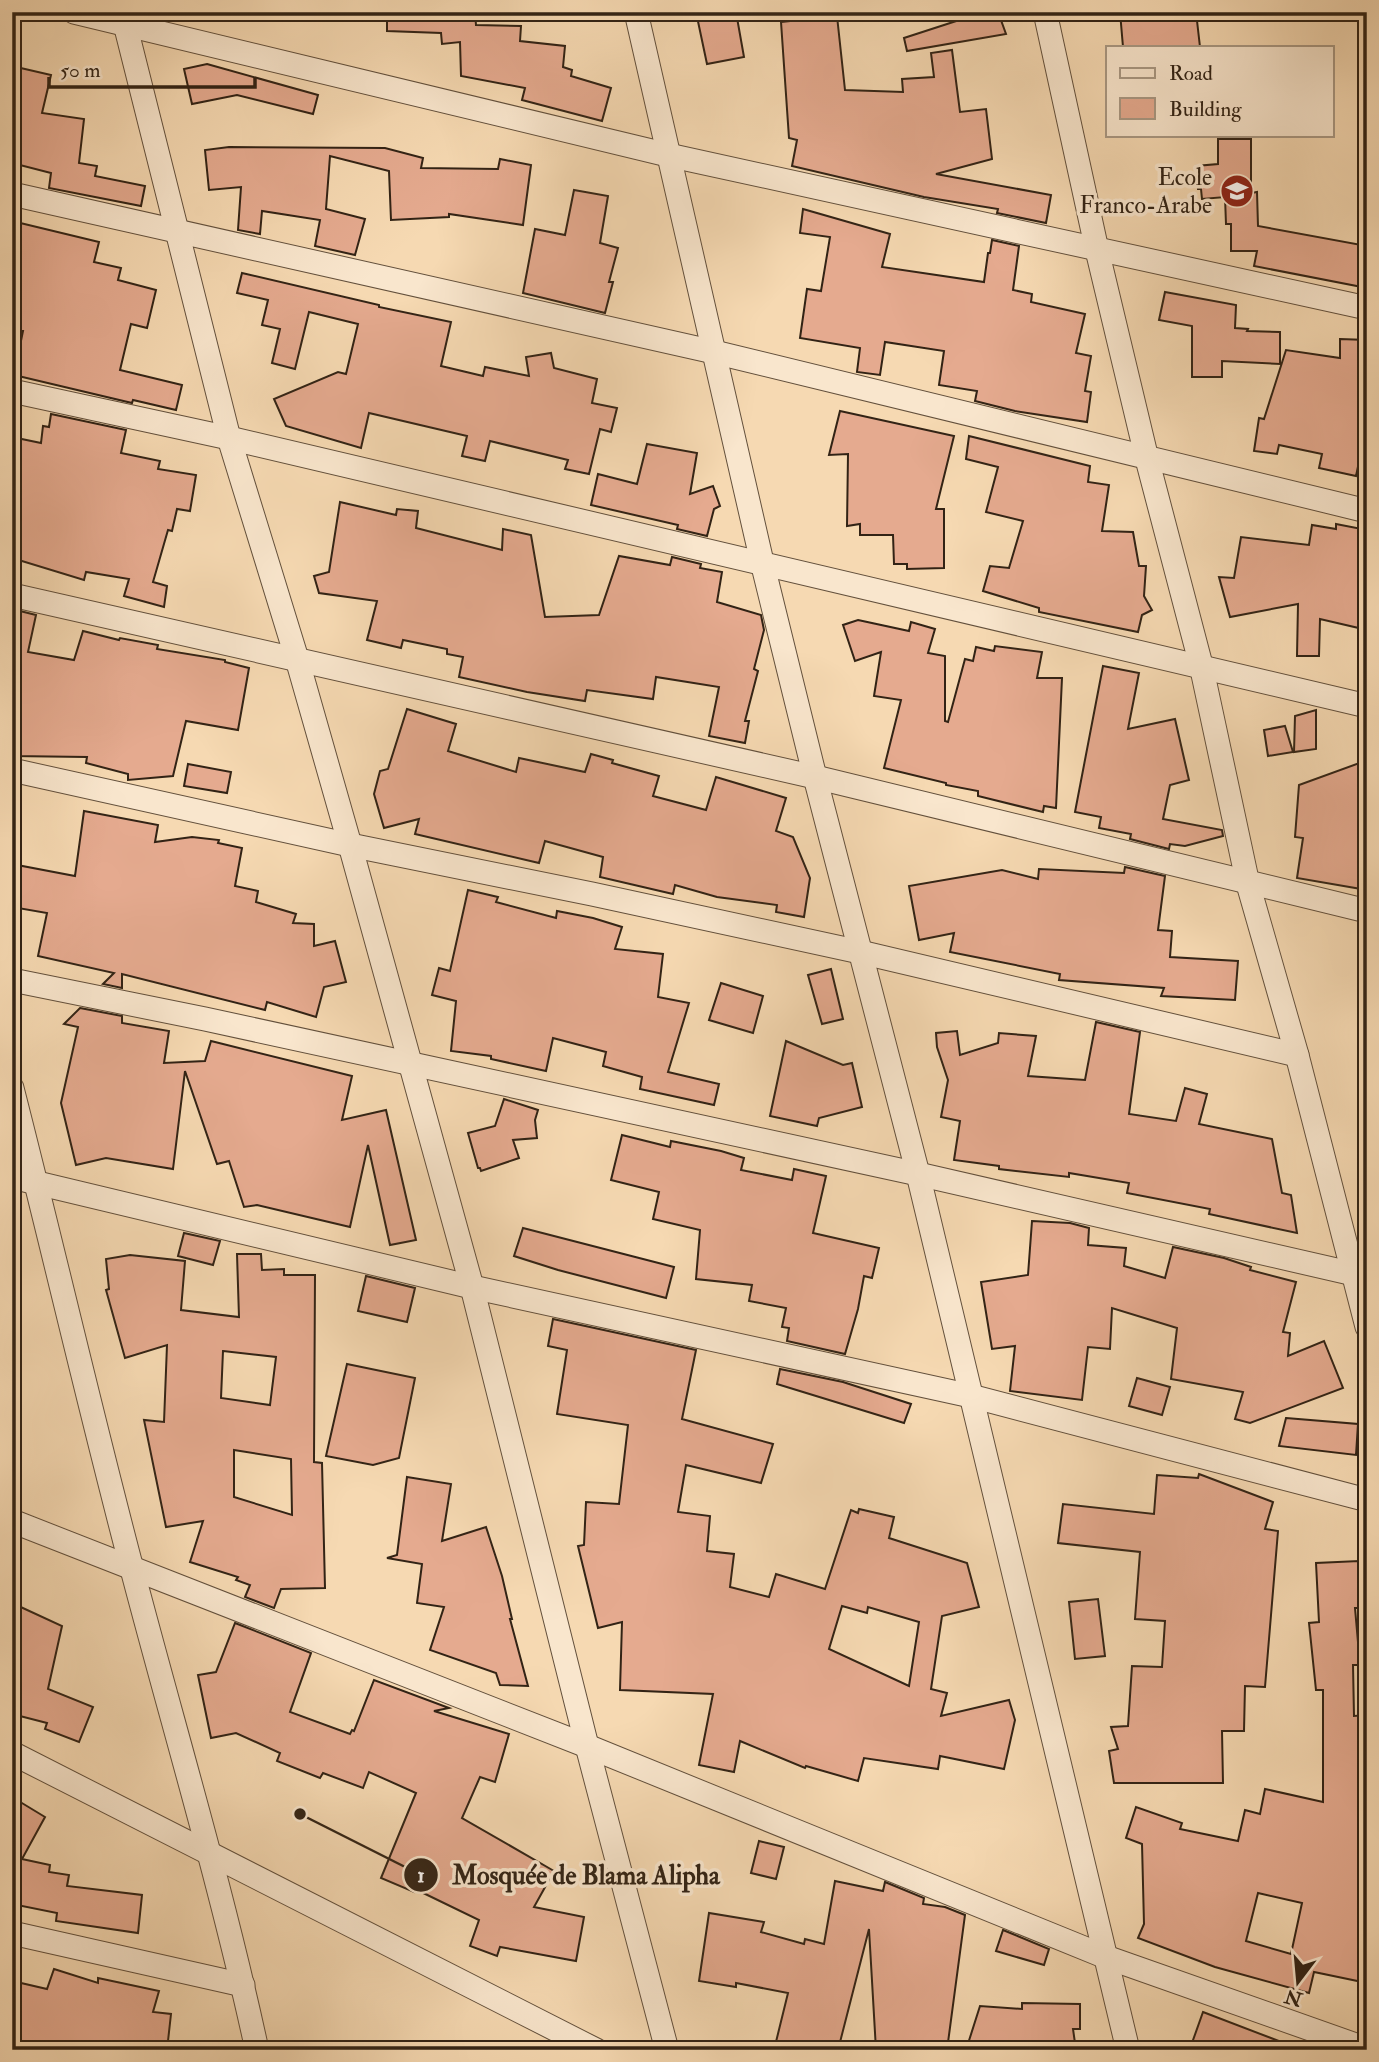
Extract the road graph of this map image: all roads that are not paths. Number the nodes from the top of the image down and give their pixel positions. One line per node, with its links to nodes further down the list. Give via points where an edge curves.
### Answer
1 (74, 12): 4 (street)
2 (636, 12): 5 (street)
3 (1045, 12): 8 (street)
4 (123, 18): 5 (street); 7 (street)
5 (668, 155): 8 (street); 10 (street)
6 (12, 194): 7 (street)
7 (176, 230): 10 (street); 12 (street)
8 (1097, 250): 9 (street); 13 (street)
9 (1367, 308)
10 (714, 352): 13 (street); 15 (street)
11 (12, 391): 12 (street)
12 (229, 438): 15 (street); 17 (street)
13 (1147, 458): 14 (street); 18 (street)
14 (1367, 511)
15 (762, 562): 18 (street); 21 (street)
16 (12, 595): 17 (street)
17 (297, 659): 21 (street); 22 (street)
18 (1201, 665): 19 (street); 23 (street)
19 (1367, 706)
20 (12, 770): 22 (street)
21 (815, 777): 23 (street); 25 (street)
22 (350, 845): 25 (street); 28 (street)
23 (1248, 884): 24 (street); 27 (street)
24 (1367, 911)
25 (860, 952): 27 (street); 30 (street)
26 (12, 980): 28 (street)
27 (1297, 1055): 33 (street)
28 (411, 1064): 30 (street); 34 (street)
29 (12, 1088): 32 (street)
30 (918, 1174): 33 (street); 36 (street)
31 (12, 1177): 32 (street)
32 (36, 1182): 34 (street); 39 (street)
33 (1360, 1276): 35 (street)
34 (472, 1287): 36 (street); 40 (street)
35 (1367, 1327)
36 (971, 1396): 37 (street); 44 (street)
37 (1367, 1500)
38 (12, 1521): 39 (street)
39 (131, 1567): 40 (street); 42 (street)
40 (587, 1746): 44 (street); 49 (street)
41 (12, 1753): 42 (street)
42 (209, 1855): 45 (street); 48 (street)
43 (12, 1933): 45 (street)
44 (1106, 1957): 46 (street); 50 (street)
45 (243, 1985): 47 (street)
46 (1367, 2049)
47 (257, 2050)
48 (596, 2050)
49 (667, 2050)
50 (1128, 2050)

